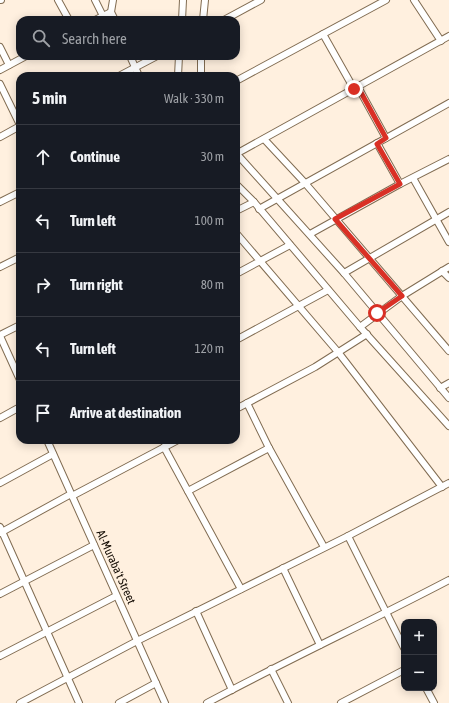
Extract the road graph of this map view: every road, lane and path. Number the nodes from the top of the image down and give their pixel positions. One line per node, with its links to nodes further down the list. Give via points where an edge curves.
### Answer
1 (58, 0): 10 (street)
2 (95, 0): 11 (street)
3 (112, 0): 9 (street)
4 (183, 0): 13 (street)
5 (205, 0): 14 (street)
6 (261, 0): 15 (street)
7 (386, 0): 16 (street)
8 (414, 0): 18 (street)
9 (111, 12): 11 (street); 12 (street)
10 (67, 16)
11 (103, 16)
12 (113, 16)
13 (182, 16)
14 (203, 16)
15 (231, 16)
16 (323, 34): 32 (street); 34 (street)
17 (449, 36): 18 (street)
18 (440, 41): 34 (street)
19 (0, 47): 25 (street)
20 (18, 60): 25 (street)
21 (132, 60): 26 (street)
22 (150, 60): 26 (street)
23 (179, 60): 30 (street)
24 (202, 60): 31 (street)
25 (9, 65): 27 (street)
26 (135, 68): 28 (street); 29 (street)
27 (0, 70)
28 (127, 72)
29 (137, 72)
30 (178, 72)
31 (201, 72)
32 (240, 79)
33 (0, 84): 36 (street)
34 (356, 88): 39 (street); 40 (street)
35 (449, 103): 39 (street)
36 (16, 117)
37 (16, 127): 38 (street)
38 (0, 136)
39 (386, 138): 41 (street)
40 (264, 139): 42 (street); 46 (street)
41 (377, 144): 46 (street); 47 (street)
42 (240, 151)
43 (240, 157): 50 (street)
44 (449, 159): 45 (street)
45 (413, 178): 47 (street); 57 (street)
46 (305, 183): 50 (street); 56 (street)
47 (400, 184): 56 (street)
48 (240, 188): 52 (street)
49 (16, 194): 51 (street)
50 (277, 198): 54 (street); 58 (street)
51 (0, 202)
52 (254, 202): 53 (street); 54 (street)
53 (240, 209)
54 (259, 209): 61 (street)
55 (449, 212): 57 (street)
56 (335, 219): 58 (street); 62 (street)
57 (435, 220): 60 (street); 62 (street)
58 (310, 234): 69 (street)
59 (240, 236): 64 (street)
60 (449, 242)
61 (290, 245): 64 (street); 71 (street)
62 (369, 258): 69 (street); 72 (street)
63 (16, 259): 65 (street)
64 (261, 260): 68 (street); 73 (street)
65 (0, 267)
66 (449, 267): 67 (street)
67 (442, 271): 70 (street); 72 (street)
68 (240, 272)
69 (344, 273): 74 (street)
70 (449, 278)
71 (328, 290): 73 (street); 76 (street)
72 (402, 296): 74 (street); 81 (street)
73 (299, 306): 79 (street); 82 (street)
74 (377, 313): 76 (street); 85 (street)
75 (16, 327): 78 (street)
76 (360, 327): 77 (street)
77 (367, 334): 82 (street); 91 (street)
78 (0, 335): 80 (street)
79 (240, 338)
80 (2, 345): 83 (street)
81 (449, 351)
82 (338, 352): 87 (street); 99 (street)
83 (16, 372)
84 (449, 383): 85 (street)
85 (440, 388): 86 (street)
86 (449, 398)
87 (247, 403): 88 (street); 95 (street)
88 (240, 407)
89 (16, 409): 90 (street)
90 (0, 418)
91 (449, 426)
92 (49, 444): 96 (street, Al-Muraba't Street)
93 (170, 444): 94 (street)
94 (164, 447): 100 (street); 101 (street)
95 (269, 448): 100 (street); 105 (street)
96 (53, 454): 97 (street); 101 (street, Al-Muraba't Street)
97 (0, 483)
98 (449, 483): 99 (street)
99 (442, 488): 103 (street)
100 (188, 491): 109 (street)
101 (72, 495): 102 (street); 104 (street, Al-Muraba't Street)
102 (1, 531): 108 (street)
103 (348, 536): 105 (street); 113 (street)
104 (94, 545): 108 (street); 111 (street, Al-Muraba't Street)
105 (324, 548): 106 (street)
106 (283, 568): 109 (street); 117 (street)
107 (449, 580): 113 (street)
108 (26, 582): 110 (street); 114 (street)
109 (241, 589): 112 (street)
110 (0, 594)
111 (116, 596): 114 (street); 115 (street, Al-Muraba't Street)
112 (196, 611): 115 (street); 123 (street)
113 (386, 612): 116 (street); 117 (street)
114 (46, 632): 118 (street); 121 (street)
115 (137, 641): 121 (street); 122 (street, Al-Muraba't Street)
116 (401, 642)
117 (320, 645): 119 (street)
118 (0, 656)
119 (271, 668): 123 (street); 130 (street)
120 (401, 672): 131 (street)
121 (68, 678): 125 (street); 126 (street)
122 (156, 683): 127 (street); 128 (street, Al-Muraba't Street)
123 (232, 690): 129 (street)
124 (428, 691): 132 (street)
125 (20, 703)
126 (79, 703)
127 (119, 703)
128 (165, 703)
129 (207, 703)
130 (288, 703)
131 (342, 703)
132 (434, 703)

